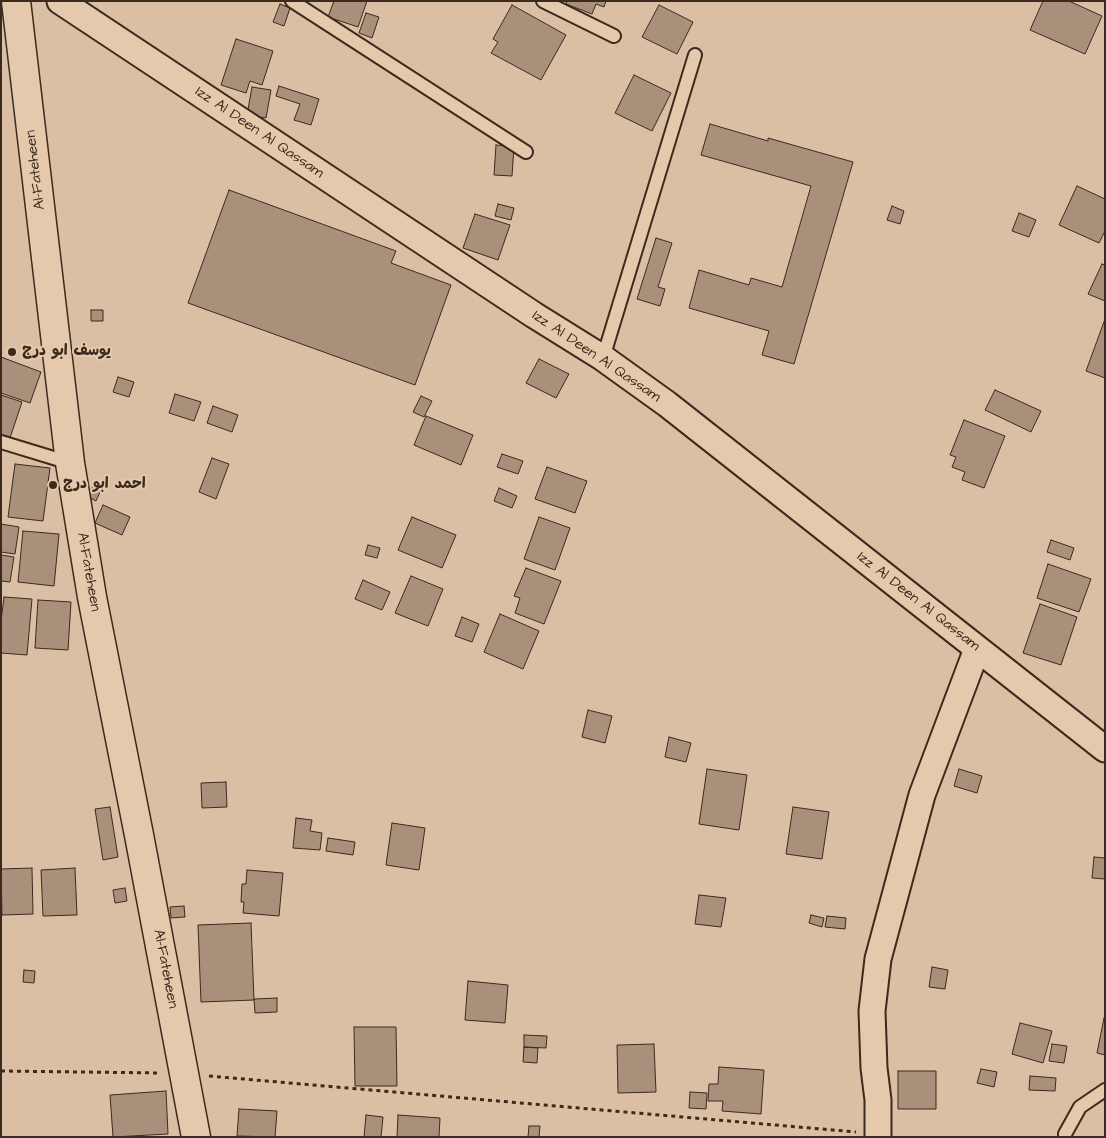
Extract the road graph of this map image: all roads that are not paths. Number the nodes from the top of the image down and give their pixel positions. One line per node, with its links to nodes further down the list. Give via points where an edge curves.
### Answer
1 (16, 1): 10 (street, Al-Fateheen)
2 (60, 1): 8 (street, Izz Al Deen Al Qassam)
3 (292, 1): 7 (lane)
4 (543, 1): 5 (lane)
5 (614, 36)
6 (695, 55): 8 (lane)
7 (526, 152)
8 (604, 358): 11 (street, Izz Al Deen Al Qassam)
9 (1, 442): 10 (lane)
10 (70, 463): 15 (street, Al-Fateheen, via 92,597)
11 (977, 649): 12 (street, Izz Al Deen Al Qassam); 14 (street, via 922,795 878,959 872,1011)
12 (1105, 749)
13 (1105, 1090): 16 (lane, via 1080,1108)
14 (878, 1136)
15 (196, 1137)
16 (1065, 1137)

